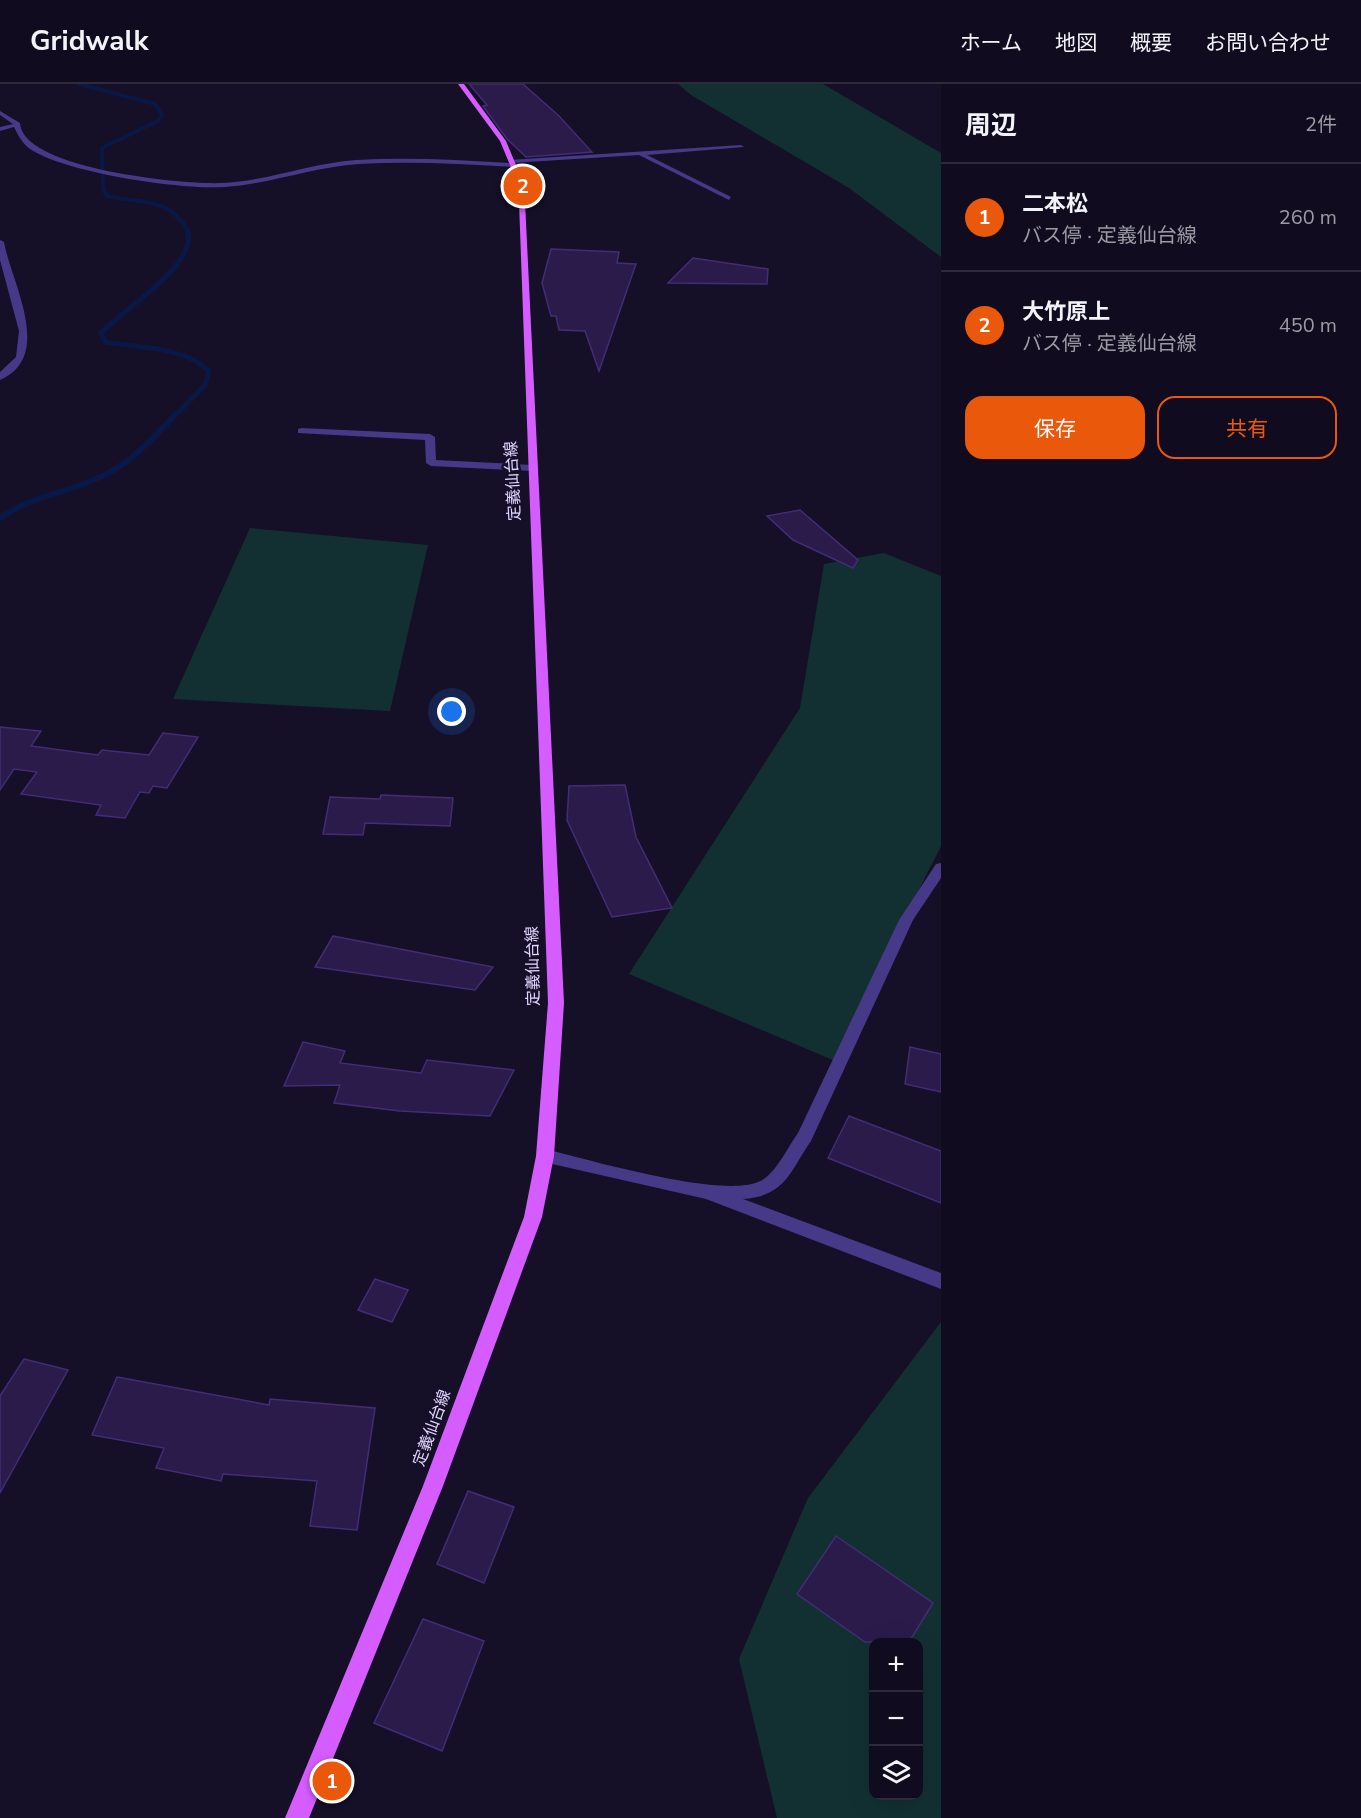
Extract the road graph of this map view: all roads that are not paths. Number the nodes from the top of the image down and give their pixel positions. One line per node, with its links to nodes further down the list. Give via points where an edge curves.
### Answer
1 (461, 84): 7 (main road, 定義仙台線, via 503,141)
2 (0, 113): 3 (street)
3 (18, 124): 4 (street); 7 (street, via 27,144 35,149 94,168 183,185 217,187 259,182 338,164)
4 (0, 129)
5 (741, 147): 6 (street)
6 (639, 153): 7 (street); 8 (street)
7 (512, 163): 12 (main road, 定義仙台線, via 522,202)
8 (729, 198)
9 (0, 242): 10 (street, via 24,341 20,358)
10 (0, 377)
11 (301, 431): 12 (street, via 430,437 431,463)
12 (532, 468): 14 (main road, 定義仙台線, via 556,1003)
13 (941, 867): 15 (street, via 906,920 805,1136 780,1177 764,1188 747,1192)
14 (545, 1156): 15 (street); 17 (main road, 定義仙台線, via 533,1216 441,1463)
15 (708, 1193): 16 (street)
16 (941, 1281)
17 (297, 1818)

